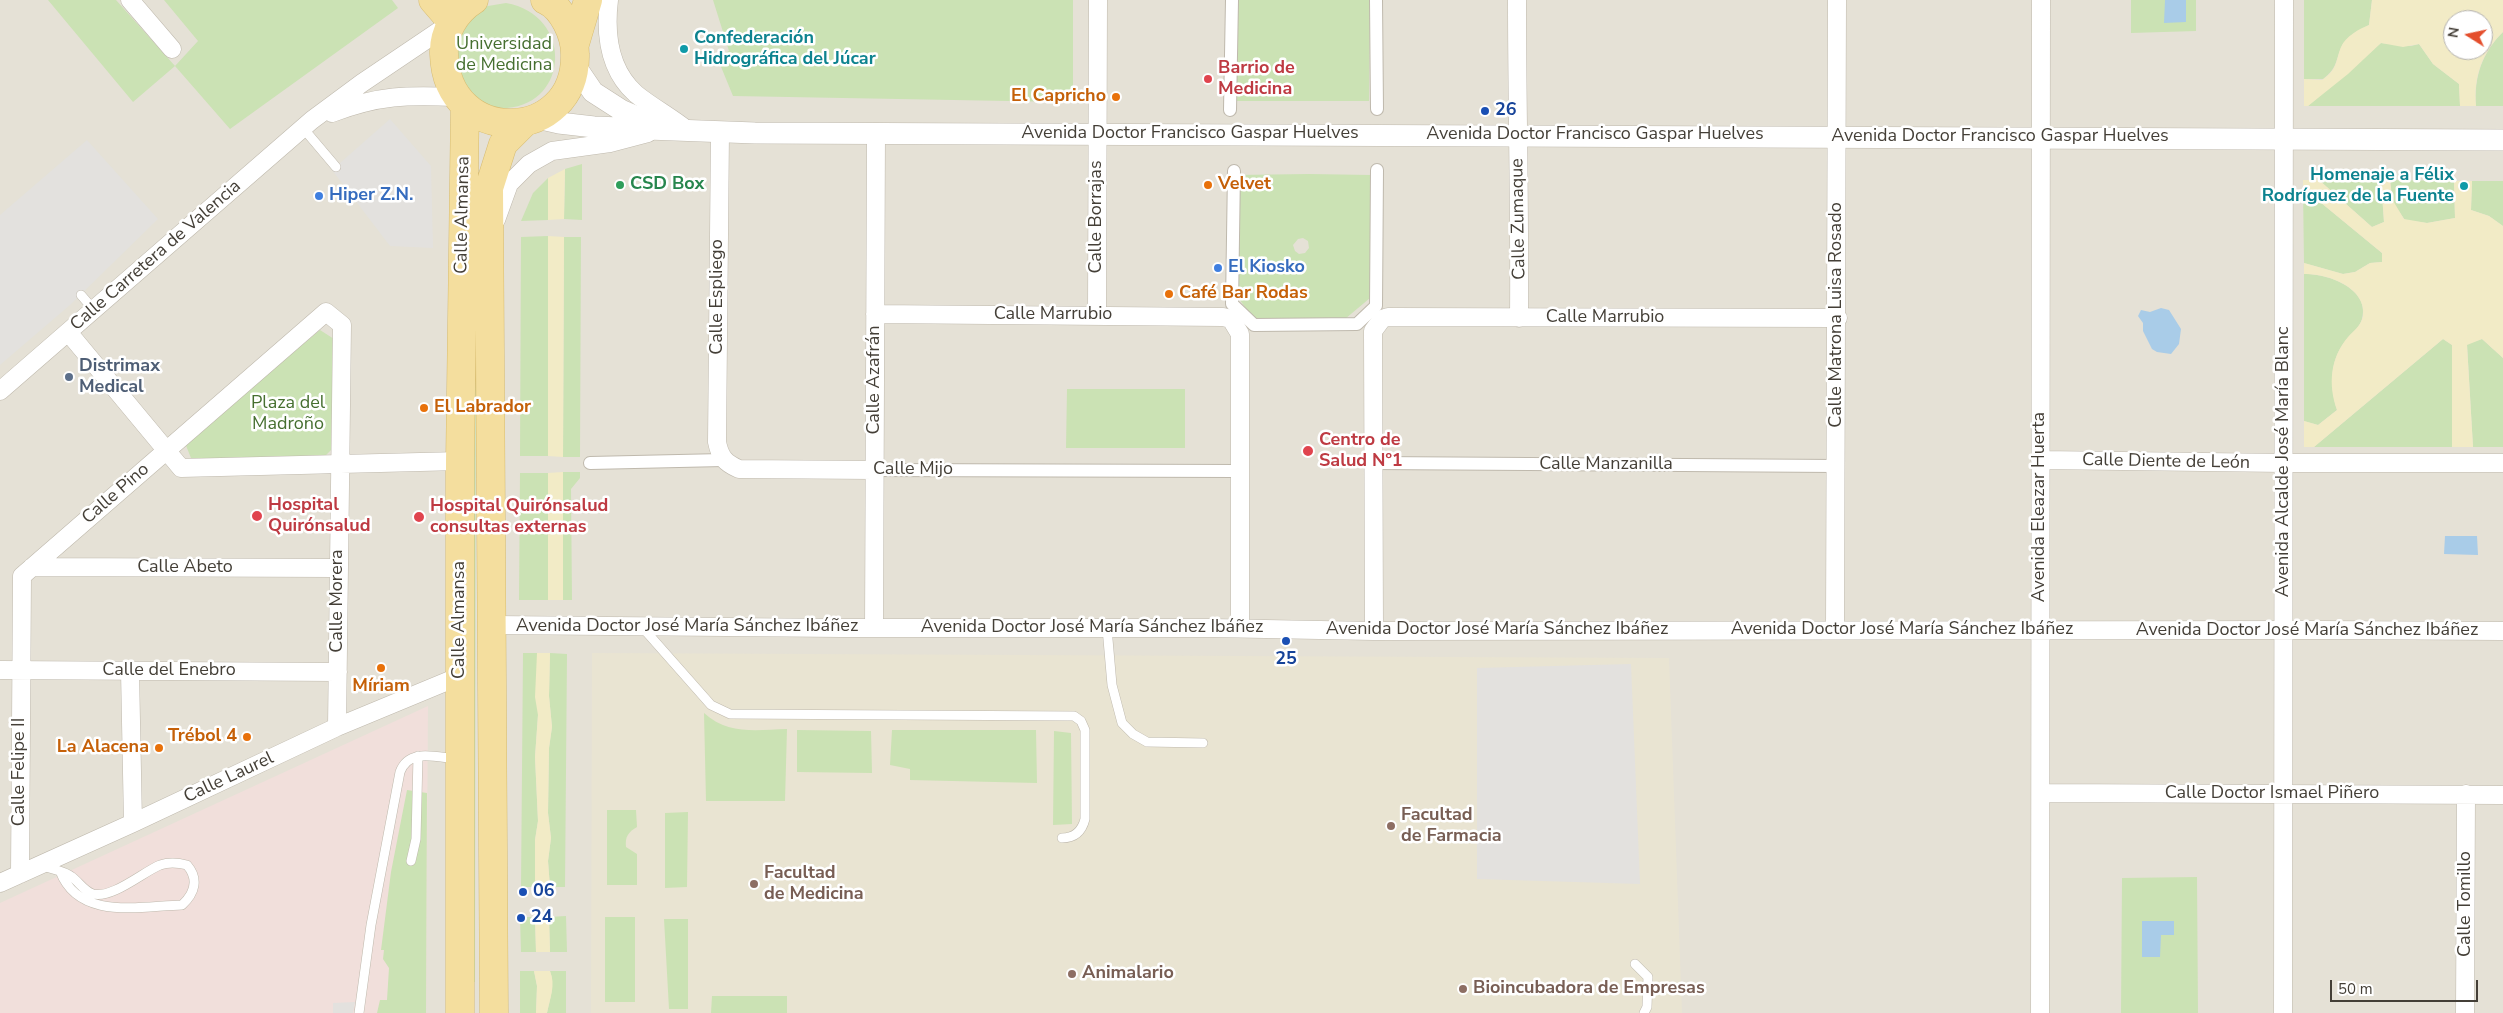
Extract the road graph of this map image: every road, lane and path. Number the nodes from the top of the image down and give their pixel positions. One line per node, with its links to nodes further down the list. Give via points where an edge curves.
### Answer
1 (130, 0): 15 (street)
2 (432, 0): 14 (main road)
3 (474, 0): 14 (main road)
4 (545, 0): 16 (main road, via 566,20)
5 (588, 0): 16 (main road, Calle Almansa)
6 (609, 0): 23 (street, via 606,26 619,72 636,93)
7 (1098, 0): 26 (street, Calle Borrajas)
8 (1232, 0): 19 (street)
9 (1376, 0): 18 (street)
10 (1517, 0): 27 (street, Calle Zumaque)
11 (1837, 0): 28 (street, Calle Matrona Luisa Rosado)
12 (2042, 0): 29 (street, Avenida Eleazar Huerta)
13 (2284, 0): 30 (street, Avenida Alcalde José María Blanc)
14 (452, 22): 17 (main road, via 444,45 444,72); 21 (street, Calle Carretera de Valencia)
15 (172, 49)
16 (576, 56): 20 (main road, Calle Almansa, via 569,88 556,105); 22 (street, Avenida Doctor Francisco Gaspar Huelves, via 593,92 621,110)
17 (460, 102): 20 (main road, via 478,116 493,122 509,124); 21 (street, Calle Carretera de Valencia, via 403,95 361,101); 49 (main road, Calle Almansa)
18 (1377, 108)
19 (1230, 110)
20 (531, 120): 22 (street, Avenida Doctor Francisco Gaspar Huelves, via 594,127); 35 (main road, Calle Almansa, via 503,144 489,188)
21 (308, 124): 32 (lane); 37 (street, Calle Carretera de Valencia)
22 (665, 129): 23 (street, Avenida Doctor Francisco Gaspar Huelves); 35 (street, Calle Almansa, via 610,143 552,151 529,164 509,184)
23 (687, 130): 24 (street, Avenida Doctor Francisco Gaspar Huelves)
24 (720, 132): 25 (street, Avenida Doctor Francisco Gaspar Huelves); 47 (street, Calle Espliego, via 717,442)
25 (876, 133): 26 (street, Avenida Doctor Francisco Gaspar Huelves); 38 (street, Calle Azafrán)
26 (1098, 134): 27 (street, Avenida Doctor Francisco Gaspar Huelves); 39 (street, Calle Borrajas)
27 (1518, 135): 28 (street, Avenida Doctor Francisco Gaspar Huelves); 41 (street, Calle Zumaque)
28 (1836, 136): 29 (street, Avenida Doctor Francisco Gaspar Huelves); 42 (street, Calle Matrona Luisa Rosado)
29 (2040, 137): 30 (street, Avenida Doctor Francisco Gaspar Huelves); 48 (street, Avenida Eleazar Huerta)
30 (2284, 140): 31 (street, Avenida Doctor Francisco Gaspar Huelves); 53 (street, Avenida Alcalde José María Blanc)
31 (2503, 140)
32 (336, 167)
33 (1377, 170): 43 (street, via 1376,306)
34 (1234, 171): 40 (street, via 1232,304)
35 (489, 255): 60 (main road, Calle Almansa)
36 (81, 295): 37 (lane)
37 (94, 310): 44 (street, Calle Carretera de Valencia)
38 (875, 314): 39 (street, Calle Marrubio); 56 (street, Calle Azafrán)
39 (1097, 315): 40 (street, Calle Marrubio)
40 (1235, 315): 43 (street, Calle Marrubio, via 1254,325 1357,324); 57 (street, via 1240,334)
41 (1519, 318): 42 (street, Calle Marrubio); 43 (street, Calle Marrubio, via 1388,318)
42 (1838, 318): 55 (street, Calle Matrona Luisa Rosado)
43 (1371, 321): 52 (street)
44 (68, 332): 45 (street, Calle Carretera de Valencia); 46 (street, Calle Pino)
45 (0, 391)
46 (166, 450): 54 (street, via 181,468); 54 (street, Calle Morera, via 326,312 342,325); 58 (street, Calle Pino)
47 (723, 460): 51 (street, Calle Mijo); 56 (street, Calle Mijo, via 739,469)
48 (2040, 460): 53 (street, Calle Diente de León); 66 (street, Avenida Eleazar Huerta)
49 (460, 461): 54 (street); 74 (main road, Calle Almansa)
50 (2503, 462): 53 (street, Calle Diente de León)
51 (590, 463)
52 (1374, 463): 55 (street, Calle Manzanilla); 68 (street)
53 (2285, 463): 67 (street, Avenida Alcalde José María Blanc)
54 (340, 464): 59 (street, Calle Morera)
55 (1837, 466): 65 (street, Calle Matrona Luisa Rosado)
56 (874, 470): 57 (street, Calle Mijo); 62 (street, Calle Azafrán)
57 (1238, 471): 64 (street)
58 (32, 568): 59 (street, Calle Abeto); 71 (street, Calle Pino, via 22,576)
59 (338, 568): 73 (street, Calle Morera)
60 (492, 626): 61 (street, Avenida Doctor José María Sánchez Ibáñez); 94 (main road, Calle Almansa)
61 (642, 626): 62 (street, Avenida Doctor José María Sánchez Ibáñez); 84 (lane, via 711,705 730,714 1074,716 1086,730 1085,819 1077,834)
62 (874, 628): 63 (street, Avenida Doctor José María Sánchez Ibáñez)
63 (1107, 628): 64 (street, Avenida Doctor José María Sánchez Ibáñez); 76 (lane, via 1112,685 1122,723 1148,742)
64 (1240, 628): 68 (street, Avenida Doctor José María Sánchez Ibáñez)
65 (1835, 630): 66 (street, Avenida Doctor José María Sánchez Ibáñez); 68 (street, Avenida Doctor José María Sánchez Ibáñez)
66 (2041, 630): 67 (street, Avenida Doctor José María Sánchez Ibáñez); 79 (street, Avenida Eleazar Huerta)
67 (2284, 630): 69 (street, Avenida Doctor José María Sánchez Ibáñez); 80 (street, Avenida Alcalde José María Blanc)
68 (1374, 631)
69 (2503, 632)
70 (0, 670): 71 (street, Calle del Enebro)
71 (21, 671): 72 (street, Calle del Enebro); 89 (street, Calle Felipe II)
72 (130, 672): 73 (street, Calle del Enebro); 83 (street)
73 (338, 672): 75 (street, Calle Morera)
74 (460, 676): 75 (street, Calle Laurel); 78 (main road, Calle Almansa)
75 (337, 727): 83 (street, Calle Laurel)
76 (1203, 743)
77 (418, 756): 78 (lane); 86 (lane, via 416,839); 92 (lane, via 404,762 400,772)
78 (460, 759): 93 (main road, Calle Almansa)
79 (2041, 793): 80 (street, Calle Doctor Ismael Piñero); 96 (street, Avenida Eleazar Huerta)
80 (2284, 794): 81 (street, Calle Doctor Ismael Piñero); 97 (street, Avenida Alcalde José María Blanc)
81 (2466, 794): 82 (street, Calle Doctor Ismael Piñero); 98 (street, Calle Tomillo)
82 (2503, 795)
83 (133, 823): 85 (street, Calle Laurel)
84 (1062, 838)
85 (70, 851): 87 (street, Calle Laurel); 88 (lane)
86 (411, 861)
87 (40, 865): 88 (lane); 89 (street, Calle Laurel)
88 (60, 871): 88 (lane, via 75,895 100,907 182,905 192,896 194,882 193,872 187,865 162,864 112,892 94,894 72,876)
89 (20, 874): 90 (street, Calle Laurel)
90 (0, 882)
91 (1635, 964): 95 (lane, via 1648,977)
92 (359, 1013)
93 (460, 1013)
94 (494, 1013)
95 (1644, 1013)
96 (2040, 1013)
97 (2283, 1013)
98 (2466, 1013)

